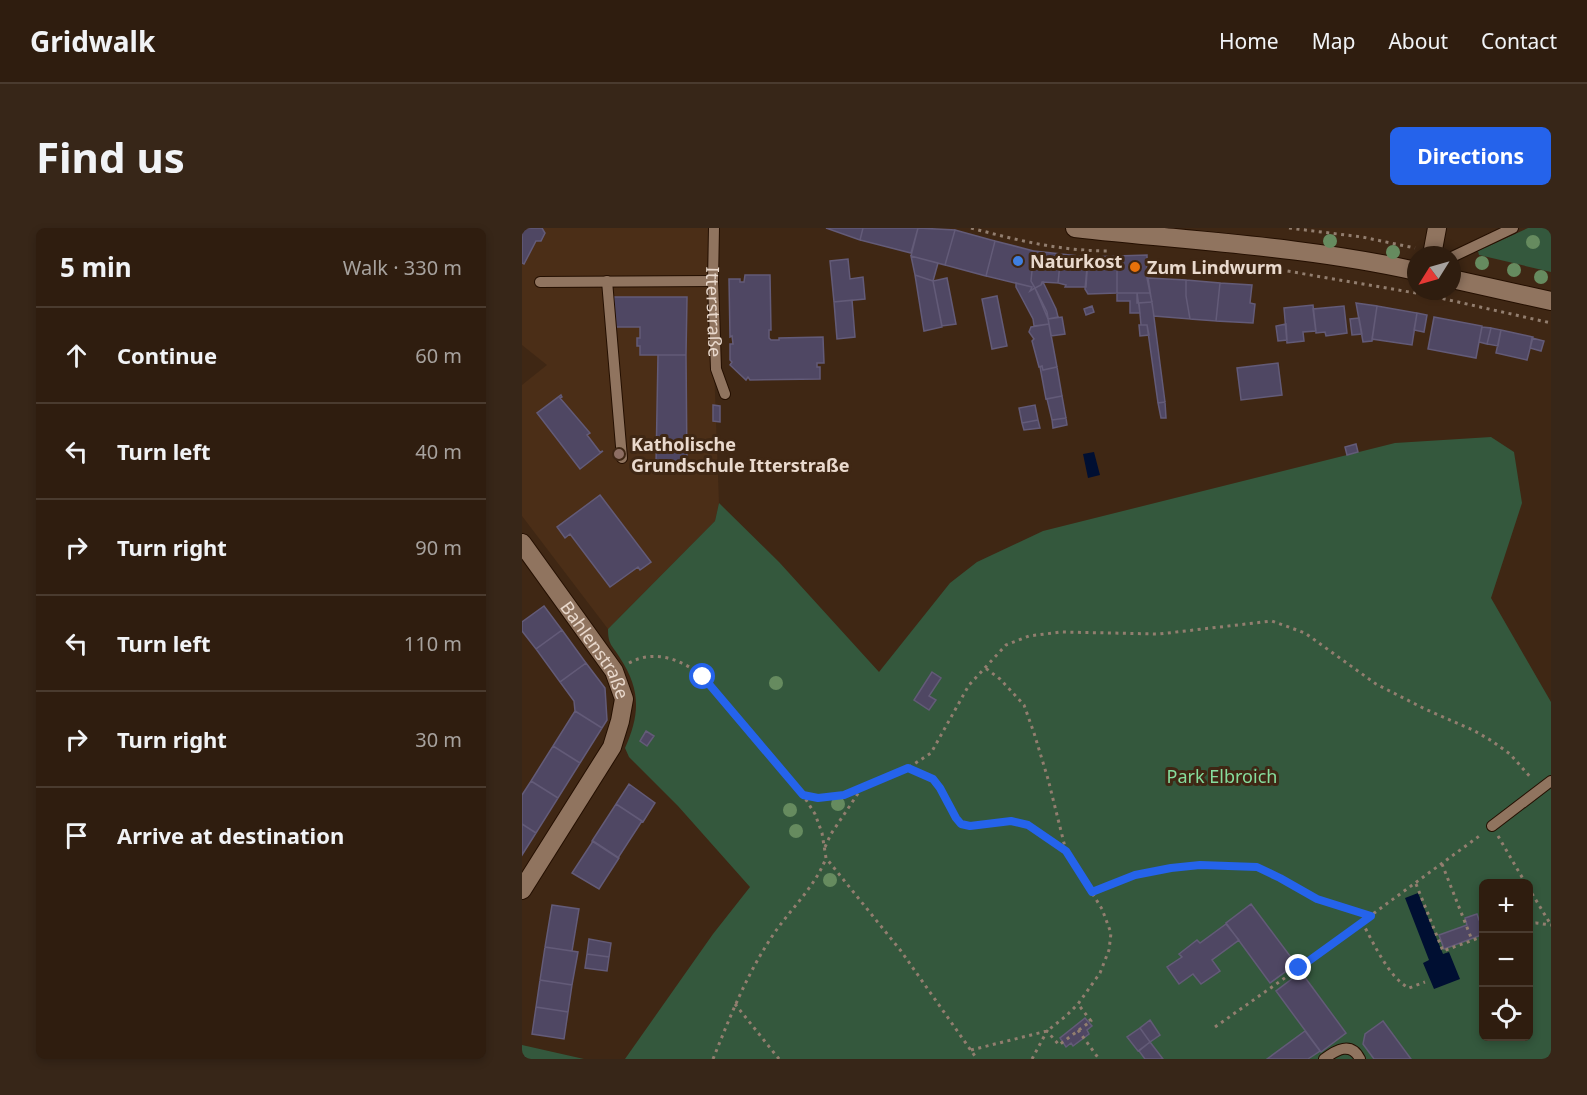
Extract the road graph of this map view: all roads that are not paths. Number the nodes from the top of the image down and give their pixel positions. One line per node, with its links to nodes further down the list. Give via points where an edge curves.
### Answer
1 (714, 228): 9 (lane, Itterstraße)
2 (1075, 228): 7 (street, via 1303,250)
3 (1437, 228): 5 (street)
4 (1514, 228): 6 (lane)
5 (1429, 246)
6 (1461, 253)
7 (1407, 269)
8 (607, 281): 9 (lane); 11 (lane); 14 (lane)
9 (713, 281): 13 (lane, Itterstraße, via 716,369)
10 (1461, 281): 12 (street)
11 (540, 282)
12 (1551, 301)
13 (724, 394)
14 (622, 458)
15 (522, 543): 18 (street, Bahlenstraße, via 614,671 624,699 612,747)
16 (1551, 781): 17 (lane)
17 (1492, 826)
18 (522, 890)
19 (1324, 1059): 20 (lane, via 1345,1048)
20 (1360, 1059)

